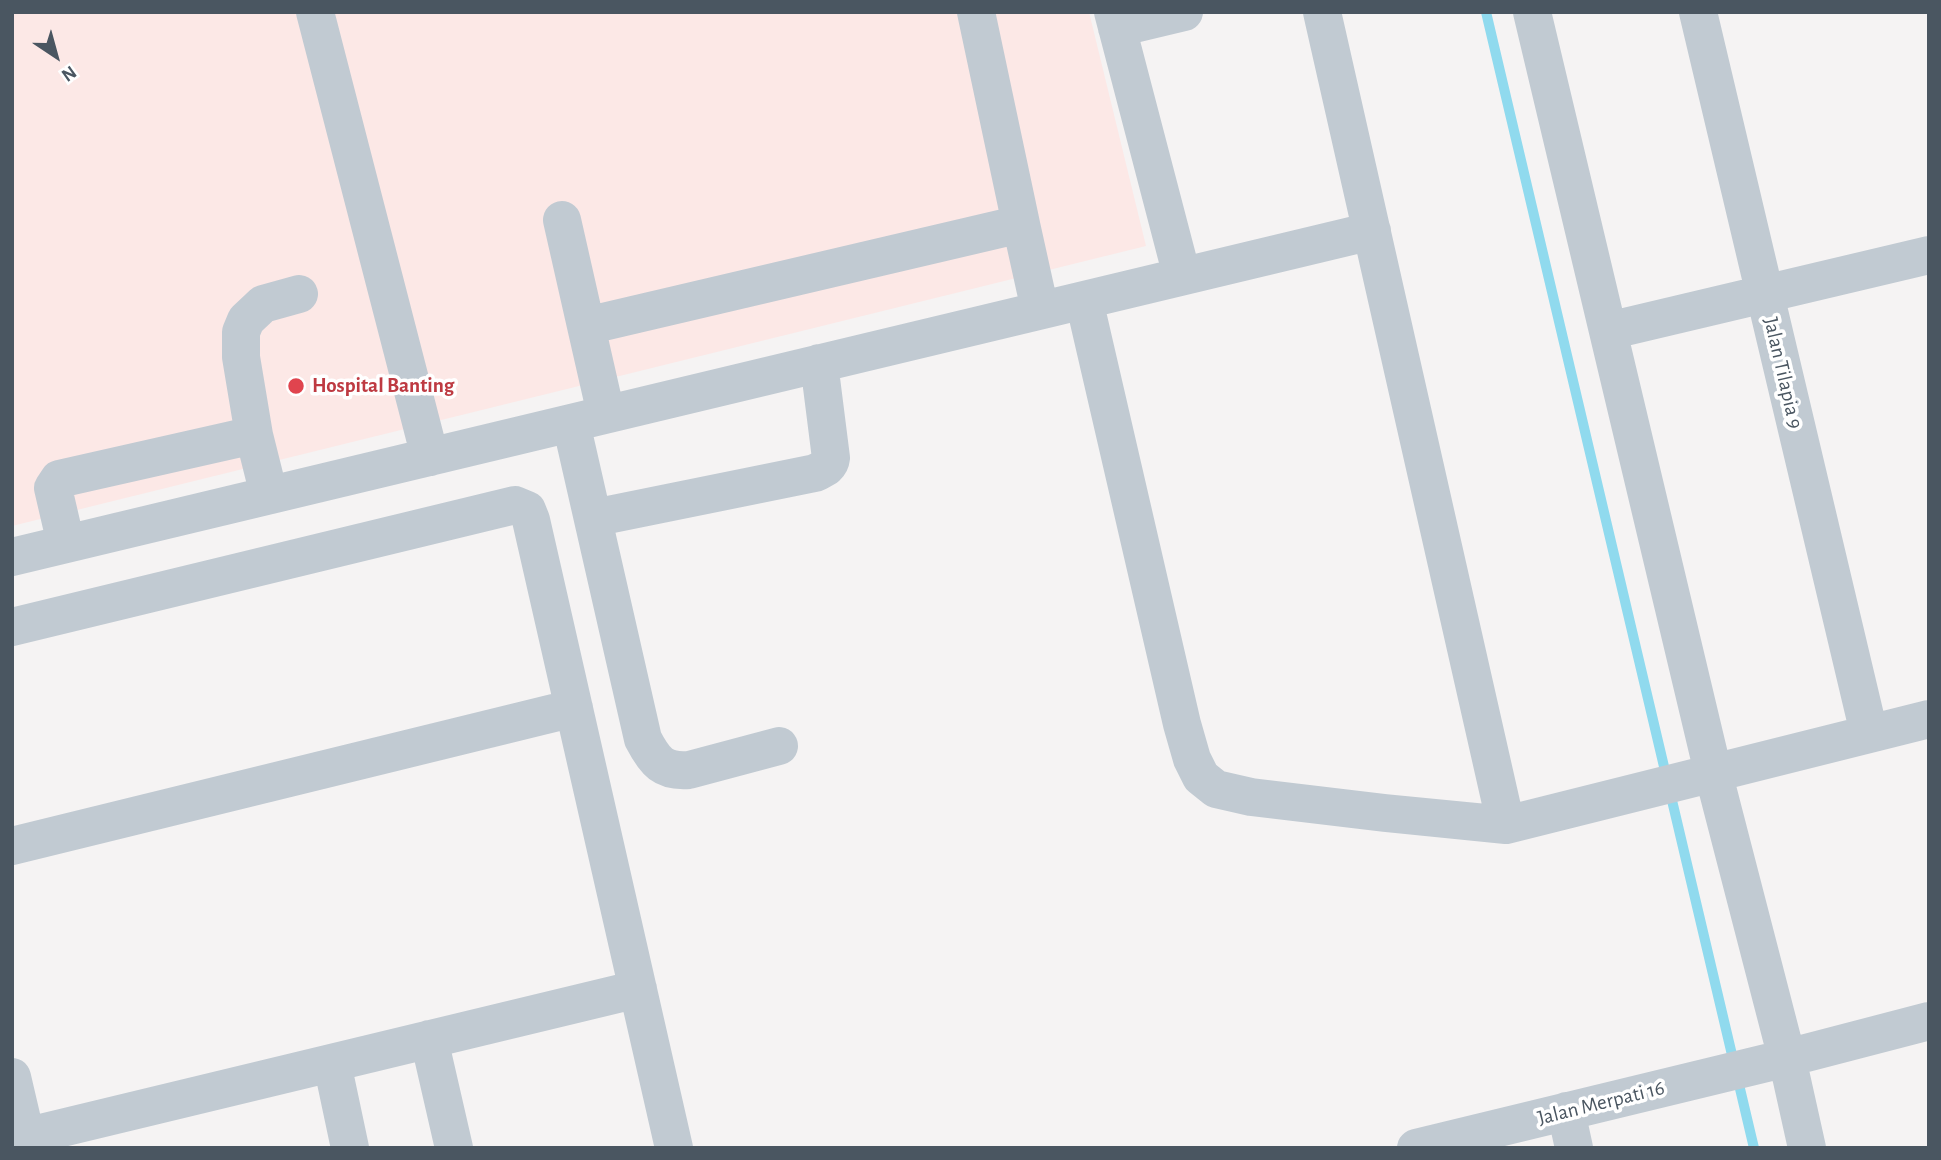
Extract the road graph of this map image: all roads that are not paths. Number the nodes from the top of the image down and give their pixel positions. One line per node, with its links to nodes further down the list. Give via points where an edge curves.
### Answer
1 (315, 12): 22 (street)
2 (976, 12): 9 (street)
3 (1184, 12): 7 (street)
4 (1322, 12): 10 (street)
5 (1532, 12): 18 (street)
6 (1698, 12): 14 (street, Jalan Tilapia 9)
7 (1115, 20): 12 (street)
8 (562, 220): 17 (street)
9 (1021, 224): 16 (street); 17 (street)
10 (1372, 231): 12 (street); 33 (street)
11 (1929, 255): 14 (street)
12 (1182, 276): 15 (street)
13 (299, 294): 21 (street, via 263,304 241,332)
14 (1765, 294): 18 (street); 30 (street, Jalan Tilapia 9)
15 (1084, 300): 16 (street); 33 (street, via 1182,724 1201,777 1216,789 1251,797)
16 (1040, 310): 19 (street)
17 (586, 326): 20 (street)
18 (1608, 331): 32 (street)
19 (819, 363): 20 (street); 24 (street, via 831,458 826,467 815,473)
20 (589, 419): 22 (street); 24 (street)
21 (254, 435): 23 (street); 25 (street, via 59,479 53,488)
22 (430, 457): 23 (street)
23 (269, 495): 25 (street)
24 (593, 518): 31 (street, via 643,739 651,755 677,771)
25 (66, 544): 26 (street)
26 (12, 557)
27 (12, 627): 28 (street, via 515,505 527,510 531,520)
28 (574, 708): 34 (street); 35 (street)
29 (1929, 719): 30 (street)
30 (1869, 733): 32 (street)
31 (779, 746)
32 (1713, 772): 33 (street); 38 (street)
33 (1506, 825)
34 (12, 846)
35 (638, 989): 37 (street); 45 (street)
36 (1929, 1020): 38 (street, Jalan Merpati 16)
37 (429, 1039): 39 (street); 44 (street)
38 (1769, 1062): 41 (street, Jalan Merpati 16); 48 (street)
39 (332, 1063): 42 (street); 43 (street)
40 (12, 1077): 42 (street)
41 (1566, 1111): 46 (street, Jalan Merpati 16); 47 (street)
42 (19, 1138)
43 (350, 1148)
44 (454, 1148)
45 (674, 1148)
46 (1416, 1148)
47 (1574, 1148)
48 (1807, 1148)

